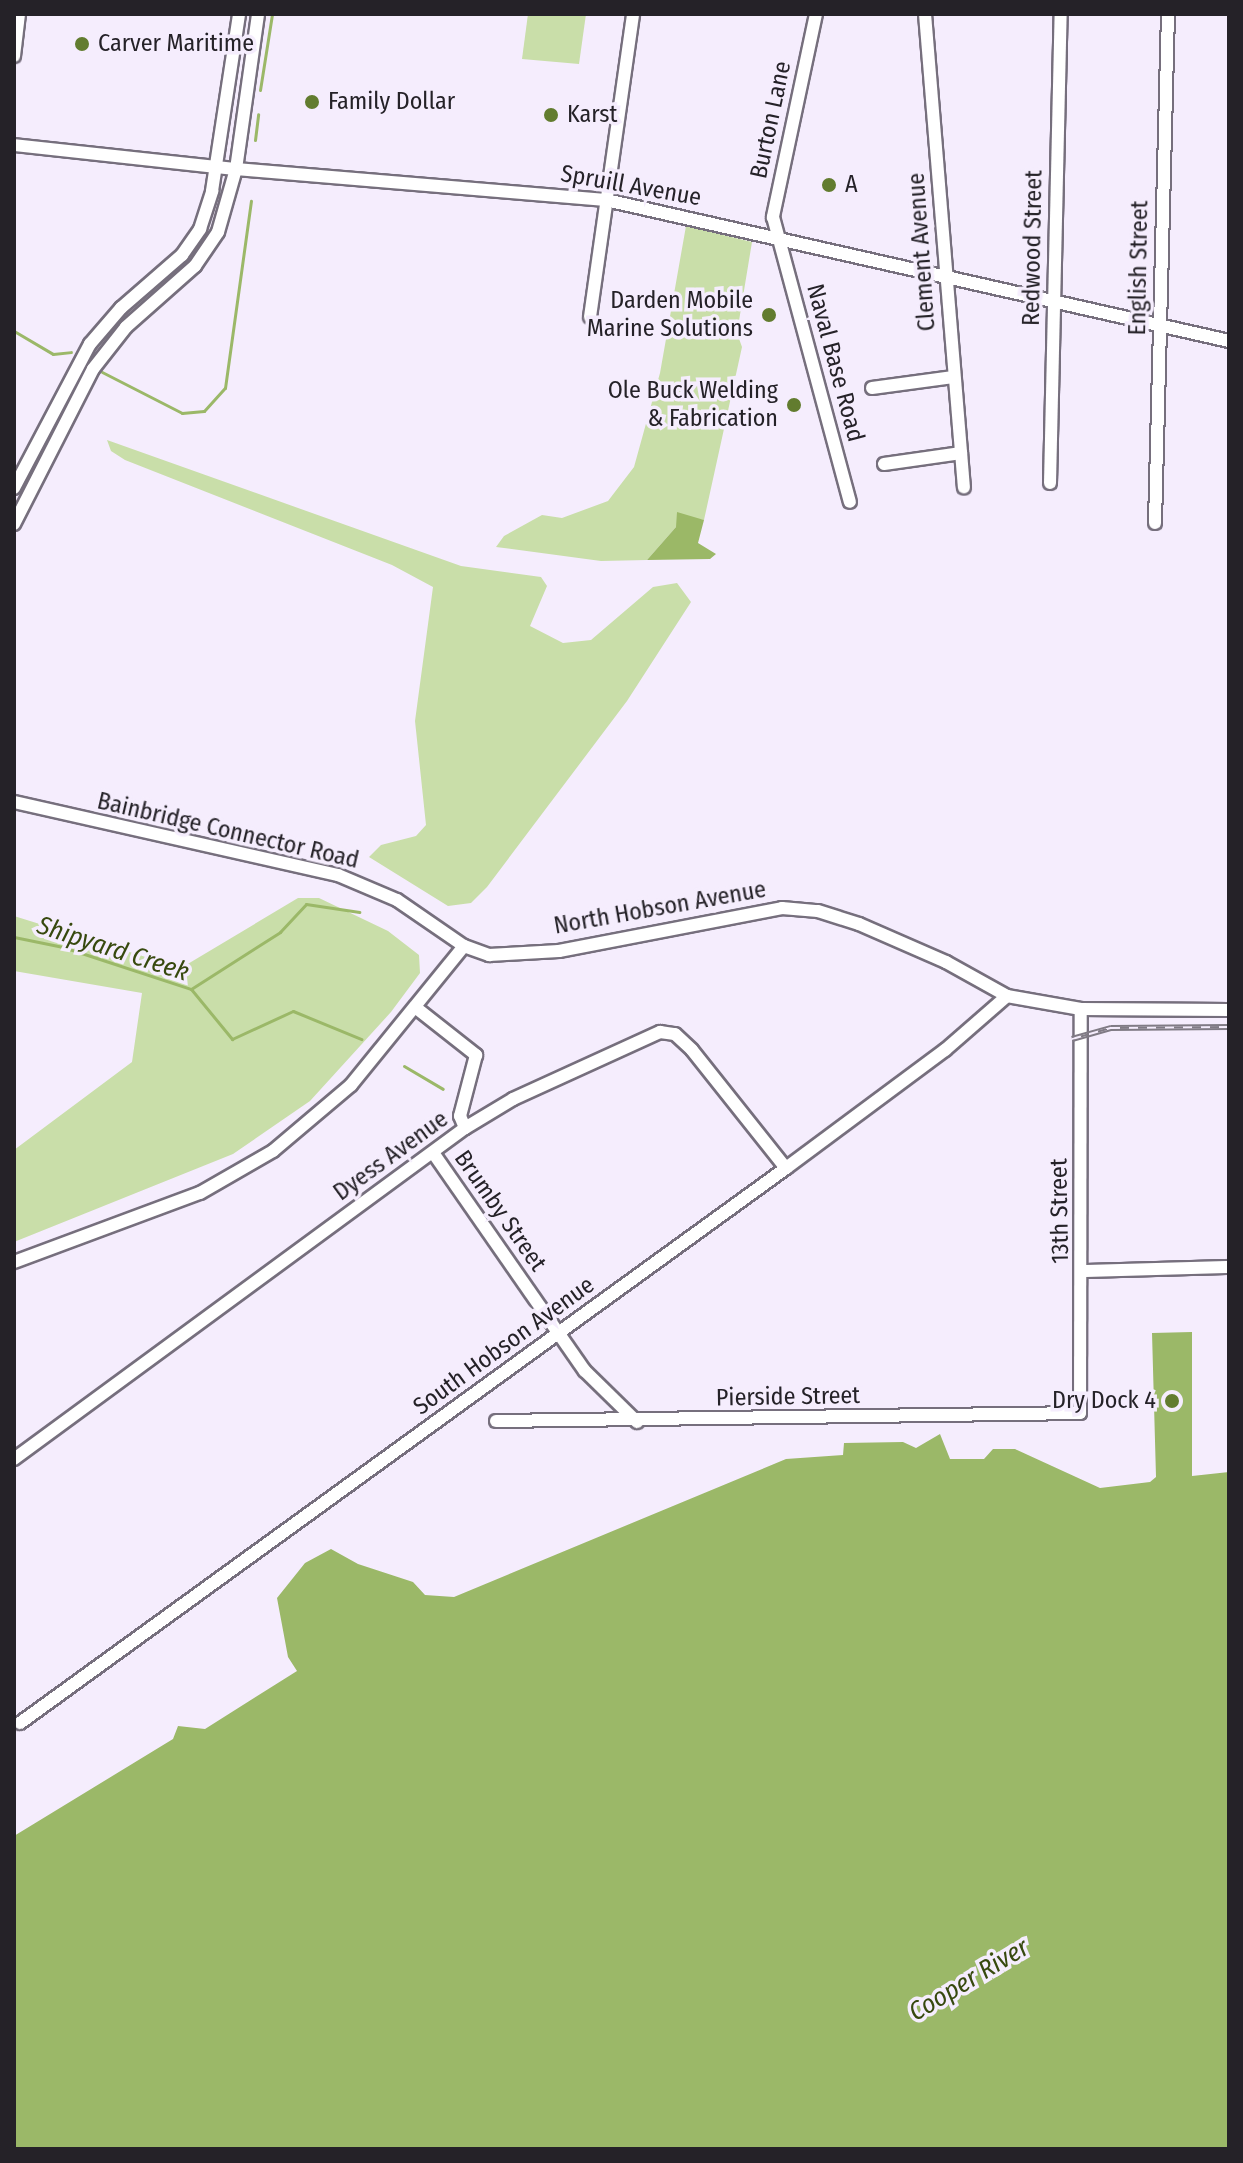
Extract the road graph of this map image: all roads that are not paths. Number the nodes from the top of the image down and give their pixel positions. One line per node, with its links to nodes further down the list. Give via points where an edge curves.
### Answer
1 (18, 14): 9 (street)
2 (239, 14): 11 (street)
3 (258, 14): 12 (street)
4 (633, 14): 13 (street)
5 (816, 14): 14 (street, Burton Lane, via 773,217)
6 (925, 14): 15 (street, Clement Avenue)
7 (1061, 14): 16 (street, Redwood Street)
8 (1168, 14): 18 (street, English Street)
9 (14, 56)
10 (14, 145): 11 (street, Spruill Avenue)
11 (216, 167): 12 (street, Spruill Avenue); 26 (street, via 206,216 192,242 110,319 76,366)
12 (236, 169): 13 (street, Spruill Avenue); 29 (street, via 225,215 207,250 126,327 93,369)
13 (606, 200): 14 (street, Spruill Avenue); 17 (street)
14 (778, 236): 15 (street, Spruill Avenue); 27 (street, Naval Base Road)
15 (946, 274): 16 (street, Spruill Avenue); 20 (street, Clement Avenue)
16 (1053, 301): 18 (street, Spruill Avenue); 24 (street, Redwood Street)
17 (590, 317)
18 (1160, 324): 19 (street, Spruill Avenue); 28 (street, English Street)
19 (1229, 341)
20 (953, 377): 21 (street); 22 (street, Clement Avenue)
21 (872, 388)
22 (961, 453): 23 (street); 25 (street, Clement Avenue)
23 (884, 464)
24 (1050, 483)
25 (964, 487)
26 (14, 488)
27 (850, 502)
28 (1155, 523)
29 (14, 524)
30 (14, 802): 31 (street, Bainbridge Connector Road, via 338,875 397,900)
31 (464, 946): 32 (street, North Hobson Avenue, via 489,955 559,951 721,916 782,908 818,911 946,962); 33 (street)
32 (1007, 996): 34 (street, North Hobson Avenue); 38 (street, South Hobson Avenue, via 945,1050)
33 (415, 1007): 36 (street, via 476,1055 460,1116); 39 (street, via 351,1085 273,1151 200,1193)
34 (1081, 1009): 35 (street, North Hobson Avenue); 41 (street, 13th Street)
35 (1229, 1010)
36 (465, 1128): 37 (street, Dyess Avenue); 38 (street, Dyess Avenue, via 513,1099 647,1038 675,1034)
37 (434, 1154): 42 (street, Brumby Street); 46 (street, Dyess Avenue)
38 (786, 1168): 42 (street, South Hobson Avenue)
39 (14, 1262)
40 (1229, 1267): 41 (street)
41 (1083, 1271): 43 (street, 13th Street)
42 (559, 1332): 45 (street, Brumby Street, via 604,1393); 47 (street, South Hobson Avenue)
43 (1080, 1413): 45 (street, Pierside Street)
44 (496, 1421): 45 (street, Pierside Street)
45 (637, 1422)
46 (14, 1459)
47 (20, 1723)

